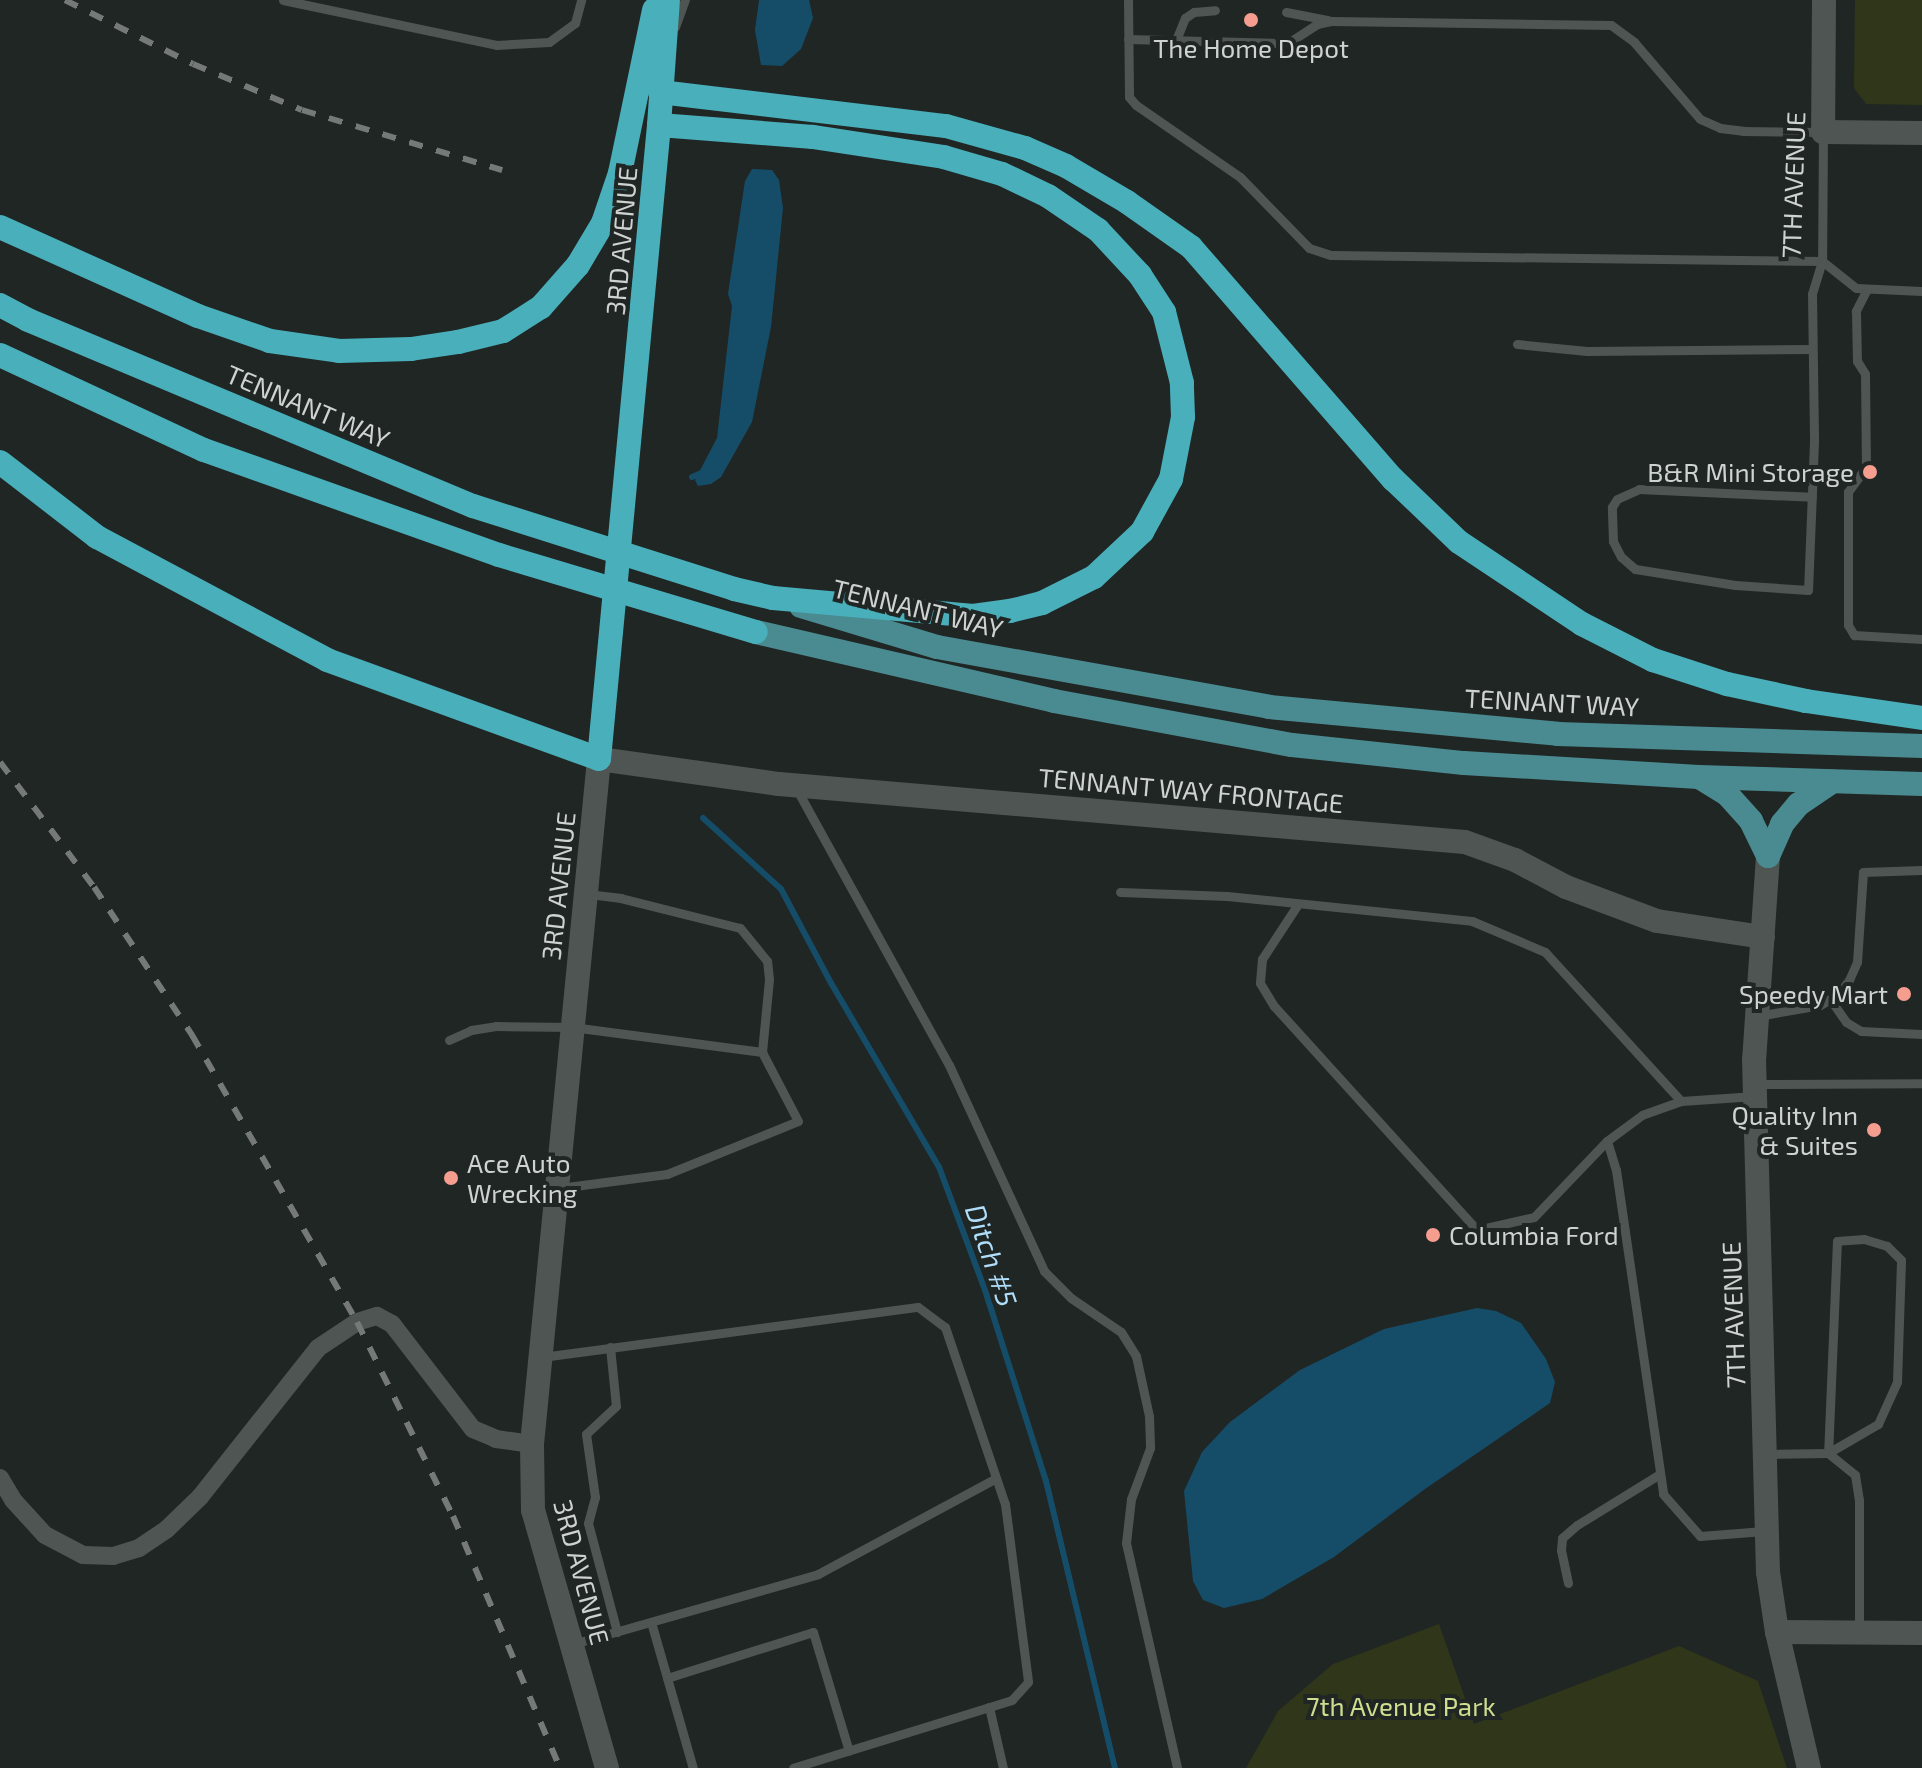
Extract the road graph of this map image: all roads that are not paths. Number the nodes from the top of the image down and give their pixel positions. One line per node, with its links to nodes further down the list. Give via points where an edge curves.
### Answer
1 (283, 0): 2 (lane, via 496,45 549,42 575,23)
2 (581, 0)
3 (656, 0): 18 (highway, via 620,173 603,223 578,265 541,307 503,331 411,349 339,351 270,341 198,316)
4 (668, 0): 13 (highway, 3RD AVENUE)
5 (685, 0): 13 (lane)
6 (1128, 0): 11 (lane)
7 (1824, 0): 16 (main road, 7TH AVENUE)
8 (1215, 10): 12 (lane, via 1185,18)
9 (1286, 12): 10 (lane)
10 (1331, 21): 12 (lane, via 1277,43); 16 (lane, via 1611,25 1634,42 1700,119 1743,131)
11 (1128, 39): 12 (lane); 19 (lane, via 1127,86 1136,105 1240,177 1309,248 1331,255)
12 (1176, 40)
13 (663, 56): 14 (highway, 3RD AVENUE)
14 (660, 92): 15 (highway, 3RD AVENUE); 31 (highway, via 946,126 1025,148 1066,166 1191,247 1393,479 1459,542 1582,624 1653,660 1727,684)
15 (659, 125): 28 (highway, via 880,145 1002,174 1048,196 1098,230 1140,275 1164,312 1176,347 1183,417 1171,479 1142,532 1094,577 1042,603 973,616); 33 (highway, 3RD AVENUE)
16 (1823, 132): 17 (main road); 19 (lane, 7TH AVENUE)
17 (1922, 133)
18 (0, 227)
19 (1822, 261): 20 (lane, via 1856,288); 24 (lane, 7TH AVENUE, via 1812,294)
20 (1867, 289): 21 (lane); 30 (lane, via 1856,311 1857,361 1865,374 1866,467 1848,492 1848,625 1854,635)
21 (1922, 291)
22 (0, 305): 28 (highway, TENNANT WAY, via 473,506)
23 (1517, 344): 24 (lane, via 1587,351)
24 (1812, 349): 27 (lane, 7TH AVENUE)
25 (0, 355): 29 (highway, via 204,450 499,555)
26 (0, 462): 33 (highway, via 97,537 327,660)
27 (1812, 497): 27 (lane, 7TH AVENUE, via 1808,590 1635,569 1613,541 1612,507 1639,489)
28 (773, 598): 32 (main road, TENNANT WAY, via 937,647 1269,707 1558,734)
29 (756, 632): 34 (main road, via 1054,701 1292,745 1464,763)
30 (1922, 639)
31 (1922, 718)
32 (1922, 746)
33 (599, 759): 37 (main road, TENNANT WAY FRONTAGE); 41 (main road, 3RD AVENUE)
34 (1699, 777): 35 (main road); 38 (main road, via 1727,794 1751,821)
35 (1832, 782): 36 (main road); 38 (main road, via 1799,804 1782,824)
36 (1922, 784)
37 (794, 785): 43 (main road, TENNANT WAY FRONTAGE, via 1465,842 1657,921); 78 (lane, via 949,1065 1044,1271 1071,1298 1121,1332 1136,1356 1150,1448 1131,1499 1126,1543)
38 (1768, 856): 43 (main road, 7TH AVENUE)
39 (1922, 870): 44 (lane, via 1863,872 1857,962 1849,980)
40 (1120, 892): 42 (lane)
41 (586, 894): 46 (main road, 3RD AVENUE); 49 (lane, via 740,928 767,961)
42 (1298, 904): 52 (lane, via 1472,921 1545,952); 53 (lane, via 1262,959 1260,983 1274,1006 1477,1230 1534,1217)
43 (1763, 937): 45 (main road, 7TH AVENUE)
44 (1830, 999): 45 (lane, via 1801,1010); 47 (lane, via 1846,1022 1861,1031)
45 (1754, 1016): 51 (main road, 7TH AVENUE)
46 (572, 1027): 48 (lane, via 496,1026); 49 (lane); 54 (main road, 3RD AVENUE)
47 (1922, 1034)
48 (449, 1040)
49 (762, 1052): 54 (lane, via 798,1121 667,1174)
50 (1922, 1083): 51 (lane)
51 (1755, 1090): 52 (lane); 59 (main road, 7TH AVENUE)
52 (1681, 1101): 53 (lane, via 1642,1115)
53 (1607, 1141): 60 (lane, via 1616,1170)
54 (557, 1188): 56 (main road, 3RD AVENUE)
55 (610, 1347): 56 (lane); 62 (lane, via 918,1307 945,1327); 66 (lane, via 616,1406 586,1434 595,1497 588,1523)
56 (541, 1357): 57 (main road, 3RD AVENUE)
57 (532, 1444): 61 (street, via 496,1439 473,1429 392,1324 377,1316 357,1322 318,1348 200,1497 139,1548 113,1556 83,1555 45,1535); 70 (main road, 3RD AVENUE, via 533,1510)
58 (1828, 1453): 58 (lane, via 1878,1424 1897,1382 1901,1260 1887,1246 1864,1239 1837,1241); 59 (lane); 68 (lane, via 1855,1475)
59 (1765, 1454): 63 (main road, 7TH AVENUE)
60 (1660, 1474): 63 (lane, via 1663,1494 1700,1536); 64 (lane, via 1562,1538)
61 (0, 1478)
62 (996, 1478): 65 (lane, via 818,1574); 72 (lane, via 1005,1504 1028,1682 1012,1700)
63 (1767, 1531): 67 (main road, 7TH AVENUE)
64 (1568, 1583)
65 (651, 1622): 66 (lane); 71 (lane)
66 (617, 1632): 70 (lane)
67 (1777, 1632): 68 (main road); 79 (main road, 7TH AVENUE)
68 (1859, 1632): 69 (main road)
69 (1922, 1633)
70 (571, 1644): 74 (main road, 3RD AVENUE)
71 (667, 1678): 73 (lane, via 813,1632); 75 (lane)
72 (989, 1707): 73 (lane); 77 (lane)
73 (849, 1751): 76 (lane)
74 (607, 1768)
75 (693, 1768)
76 (793, 1768)
77 (1003, 1768)
78 (1177, 1768)
79 (1809, 1768)

